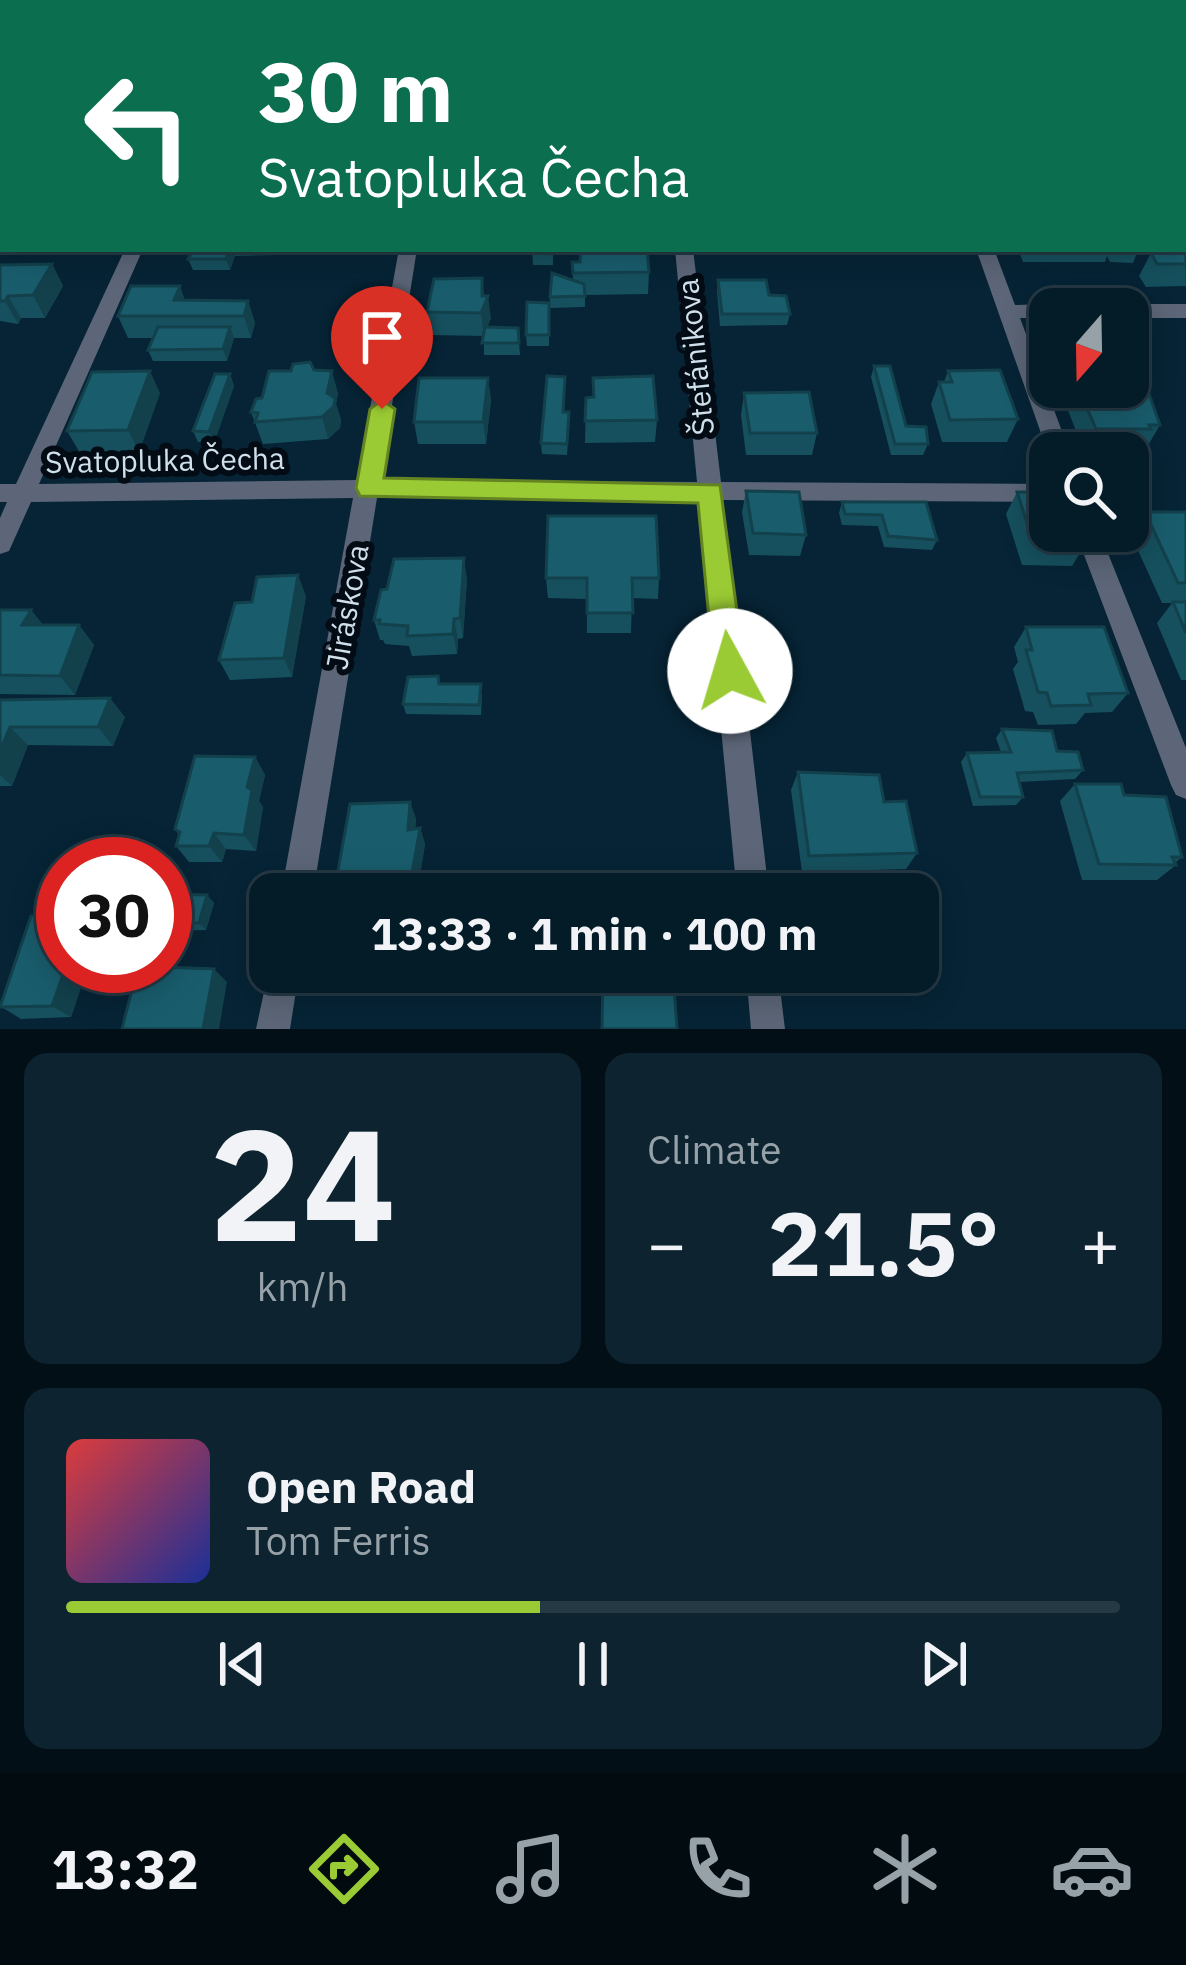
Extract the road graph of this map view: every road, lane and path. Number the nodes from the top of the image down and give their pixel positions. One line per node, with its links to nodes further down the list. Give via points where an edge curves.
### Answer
1 (132, 252): 11 (street)
2 (408, 252): 10 (street, Jiráskova)
3 (684, 252): 12 (street, Štefánikova)
4 (987, 252): 5 (street)
5 (1012, 311): 6 (street); 9 (street)
6 (1029, 311)
7 (1149, 311): 8 (street)
8 (1186, 311)
9 (1052, 432)
10 (370, 488): 11 (street, Svatopluka Čecha); 12 (street, Svatopluka Čecha); 17 (street, Jiráskova)
11 (12, 493): 14 (street)
12 (711, 493): 13 (street, Svatopluka Čecha); 18 (street, Štefánikova)
13 (1029, 493)
14 (0, 544)
15 (1095, 552): 16 (street)
16 (1186, 785)
17 (301, 873)
18 (752, 873)
19 (279, 993): 21 (street)
20 (764, 993): 22 (street)
21 (273, 1029)
22 (768, 1029)

